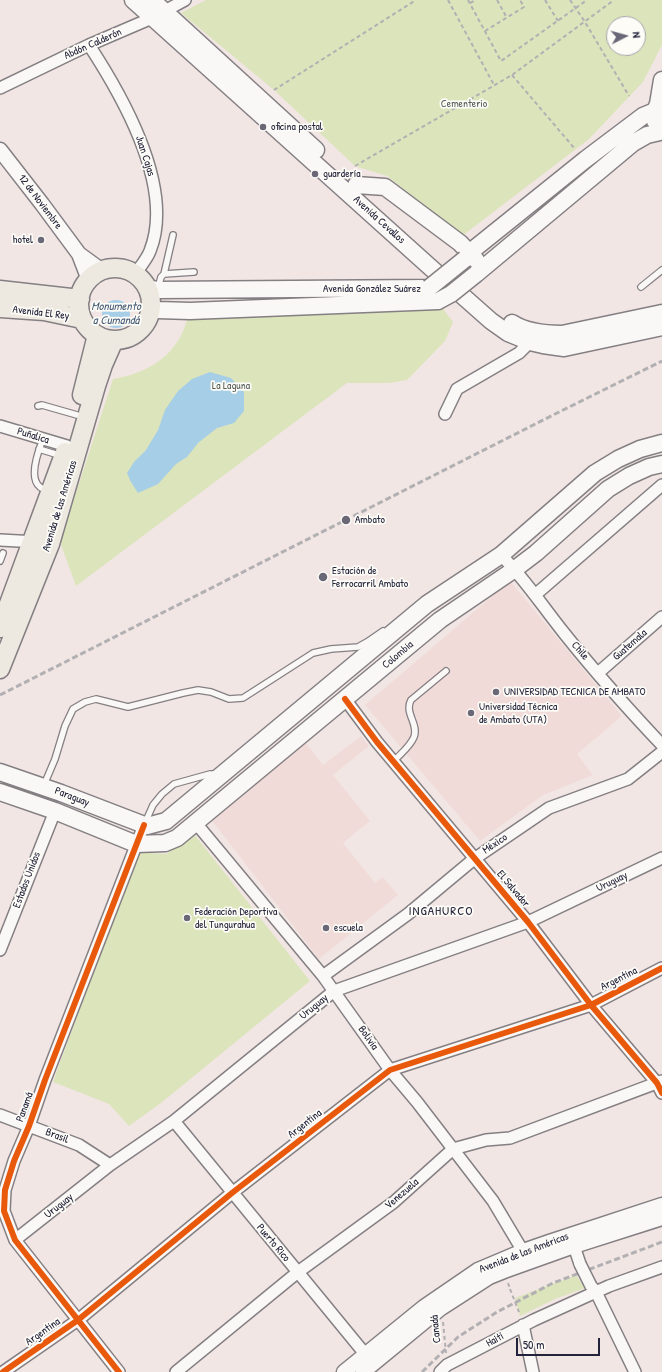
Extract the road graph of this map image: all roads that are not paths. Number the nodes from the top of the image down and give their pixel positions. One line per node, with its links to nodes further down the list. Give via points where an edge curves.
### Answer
1 (133, 0): 4 (main road, Avenida Cevallos)
2 (152, 0): 4 (main road, Avenida Cevallos)
3 (185, 0): 4 (street, Abdón Calderón)
4 (159, 15): 5 (street, Abdón Calderón); 13 (main road, Avenida Cevallos); 34 (main road, Avenida Cevallos, via 491,321 508,333)
5 (89, 45): 7 (street, Abdón Calderón); 19 (street, Juan Cajas, via 106,70 140,138 153,183 157,210 155,231 150,252)
6 (662, 80): 8 (main road, Avenida González Suárez)
7 (0, 88)
8 (658, 105): 9 (main road, Avenida González Suárez, via 654,119); 11 (main road, Avenida González Suárez)
9 (661, 133): 12 (main road, Avenida González Suárez, via 647,135 633,143)
10 (0, 150): 21 (street, 12 de Noviembre)
11 (574, 169): 12 (main road); 15 (main road, Avenida González Suárez)
12 (585, 183): 16 (main road, Avenida González Suárez)
13 (356, 185): 15 (main road, via 385,186 460,243); 32 (main road, Avenida Cevallos, via 478,296 515,324 546,334)
14 (173, 235): 20 (lane)
15 (467, 256): 16 (main road); 25 (main road, Avenida González Suárez, bridge, via 429,288)
16 (479, 270): 25 (main road, Avenida González Suárez, bridge, via 457,290 438,301)
17 (662, 270): 22 (lane)
18 (194, 272): 20 (lane)
19 (135, 274): 21 (main road, via 114,268); 23 (main road)
20 (164, 274): 23 (lane)
21 (95, 275): 26 (main road, via 84,285)
22 (641, 287)
23 (152, 289): 25 (main road, Avenida González Suárez); 28 (main road)
24 (0, 290): 26 (main road, Avenida El Rey)
25 (414, 296): 28 (main road, Avenida González Suárez, via 190,311)
26 (80, 299): 30 (main road)
27 (0, 308): 30 (main road, Avenida El Rey, via 44,311)
28 (151, 308): 33 (main road, via 143,327 135,334 125,339)
29 (662, 313): 32 (main road, Avenida Cevallos)
30 (82, 319): 33 (main road, via 86,325)
31 (662, 327): 32 (main road, Avenida Cevallos)
32 (614, 330): 34 (main road, Avenida Cevallos, via 564,348)
33 (106, 338): 37 (main road, Avenida de las Américas); 46 (main road, Avenida de las Américas, via 101,372)
34 (530, 342): 36 (street, via 519,354 457,389)
35 (38, 406): 37 (lane)
36 (445, 414)
37 (77, 415): 41 (main road, Avenida de las Américas)
38 (0, 426): 40 (street, Puñalica, via 32,433)
39 (662, 443): 48 (main road, Colombia, via 640,449 595,473)
40 (41, 444): 41 (street, Puñalica); 44 (lane, via 36,457 36,482 40,488)
41 (65, 451): 44 (main road, Avenida de las Américas)
42 (662, 464): 50 (main road, Colombia, via 629,476 608,489)
43 (662, 485): 51 (street)
44 (51, 490): 46 (main road, Avenida de las Américas)
45 (0, 540): 46 (street)
46 (41, 542): 54 (main road, Avenida de las Américas, via 7,602); 55 (main road, Avenida de las Américas)
47 (3, 553): 49 (lane)
48 (501, 554): 50 (street, Chile); 63 (main road, Colombia, via 429,599)
49 (0, 561)
50 (515, 569): 51 (street, Chile); 58 (main road, Colombia, via 440,620)
51 (535, 595): 57 (street, Chile)
52 (662, 617): 57 (street, Guatemala)
53 (387, 627): 64 (lane, via 358,647 313,653 243,698 229,699 198,690 128,707 96,699 85,702 73,709 67,721 56,759)
54 (0, 628)
55 (0, 669)
56 (446, 671): 61 (lane, via 408,705 415,735 412,743)
57 (598, 673): 59 (street, Chile)
58 (345, 699): 61 (street, El Salvador); 67 (main road, Colombia)
59 (662, 745)
60 (662, 752): 71 (street, México, via 628,778 549,808)
61 (393, 762): 71 (street, El Salvador)
62 (0, 772): 64 (main road, Paraguay)
63 (222, 773): 68 (main road, Colombia, via 166,821); 68 (lane, via 174,784 153,805)
64 (44, 787): 68 (main road, Paraguay)
65 (0, 792): 66 (main road, Paraguay)
66 (55, 811): 69 (main road, Paraguay); 73 (street, Estados Unidos)
67 (196, 822): 69 (main road, Colombia, via 177,838 165,843); 75 (street, Bolivia)
68 (144, 825): 69 (street, Panamá)
69 (136, 844): 82 (street, Panamá)
70 (662, 858): 72 (street, Uruguay)
71 (474, 859): 72 (street, El Salvador); 75 (street, México, via 408,914)
72 (528, 922): 76 (street, Uruguay); 77 (street, El Salvador)
73 (0, 950)
74 (662, 968): 77 (street, Argentina)
75 (323, 976): 76 (street, Bolivia)
76 (334, 991): 78 (street, Bolivia); 81 (street, Uruguay)
77 (591, 1005): 78 (street, Argentina); 79 (street, El Salvador)
78 (390, 1070): 83 (street, Bolivia); 85 (street, Argentina)
79 (660, 1086): 83 (street, Venezuela, via 510,1138 486,1140)
80 (0, 1115): 82 (street, Brasil)
81 (174, 1121): 84 (street, Uruguay); 85 (street, Puerto Rico)
82 (29, 1126): 84 (street, Brasil, via 80,1145); 88 (street, Panamá, via 5,1190 4,1211)
83 (453, 1149): 90 (street, Bolivia, via 494,1201); 92 (street, Venezuela, via 394,1202)
84 (110, 1165): 88 (street, Uruguay)
85 (232, 1193): 92 (street, Puerto Rico); 94 (street, Argentina)
86 (662, 1205): 90 (street, Avenida de las Américas)
87 (662, 1218): 89 (street, Avenida de las Américas)
88 (15, 1240): 94 (street, Panamá)
89 (574, 1246): 90 (street, Avenida de las Américas); 93 (street, bridge)
90 (526, 1256): 96 (street, Avenida de las Américas, via 441,1308); 96 (street, Avenida de las Américas, via 478,1270 460,1281 424,1307)
91 (662, 1267): 93 (street, Haití)
92 (298, 1272): 96 (street, Puerto Rico); 99 (street, Venezuela)
93 (593, 1289): 95 (street, Haití); 103 (street)
94 (78, 1320): 97 (street, Argentina); 98 (street, Panamá)
95 (523, 1325): 101 (street, Haití, via 448,1365); 102 (street)
96 (367, 1363): 100 (street, Avenida de las Américas)
97 (3, 1372)
98 (119, 1372)
99 (176, 1372)
100 (344, 1372)
101 (440, 1372)
102 (533, 1372)
103 (635, 1372)

